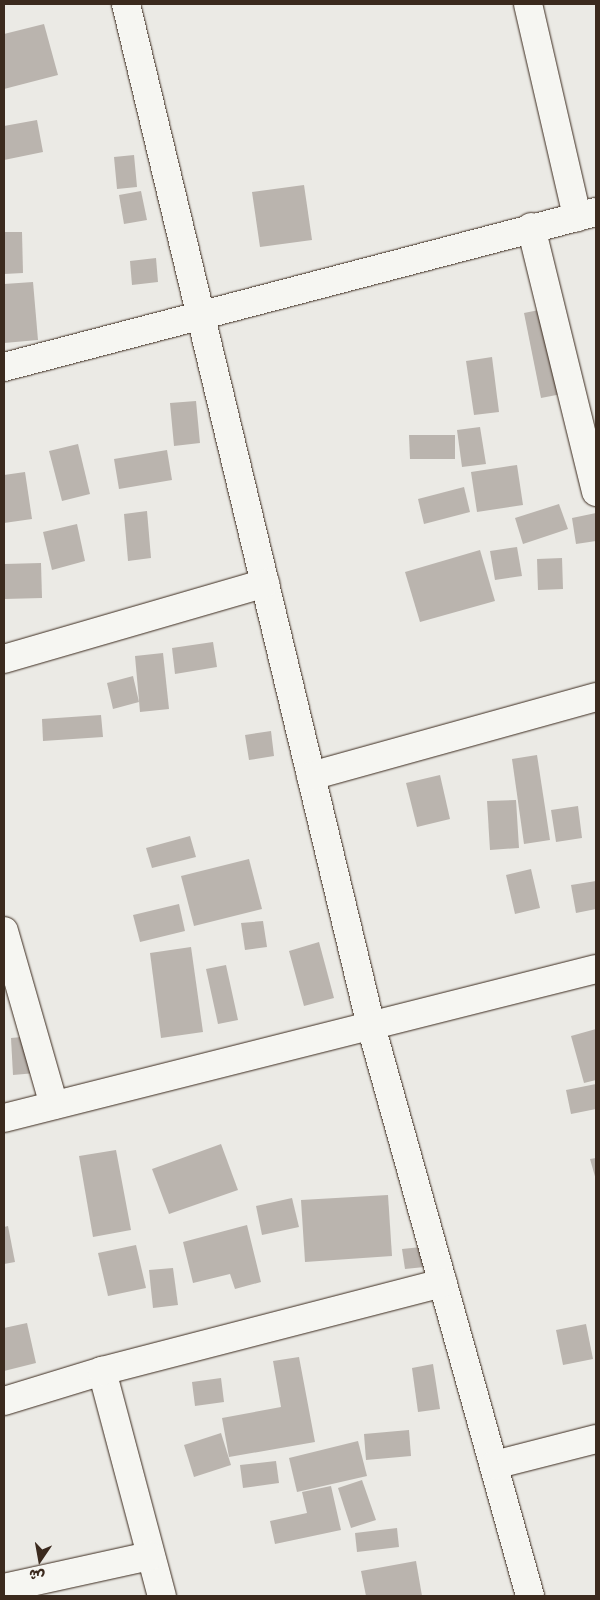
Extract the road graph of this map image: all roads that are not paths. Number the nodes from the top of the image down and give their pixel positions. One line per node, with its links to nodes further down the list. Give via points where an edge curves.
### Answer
1 (126, 4): 5 (street)
2 (528, 4): 3 (street)
3 (586, 214): 4 (street)
4 (531, 227): 5 (street); 7 (street)
5 (202, 313): 6 (street); 8 (street)
6 (4, 367)
7 (596, 492)
8 (265, 583): 9 (street); 11 (street)
9 (4, 659)
10 (596, 697): 11 (street)
11 (312, 776): 14 (street)
12 (4, 931): 15 (street)
13 (596, 969): 14 (street)
14 (372, 1026): 15 (street); 17 (street)
15 (54, 1105): 16 (street)
16 (4, 1118)
17 (443, 1283): 18 (street); 21 (street)
18 (102, 1371): 19 (street); 22 (street)
19 (4, 1401)
20 (596, 1439): 21 (street)
21 (494, 1465): 25 (street)
22 (150, 1556): 23 (street); 24 (street)
23 (4, 1588)
24 (162, 1596)
25 (530, 1596)

